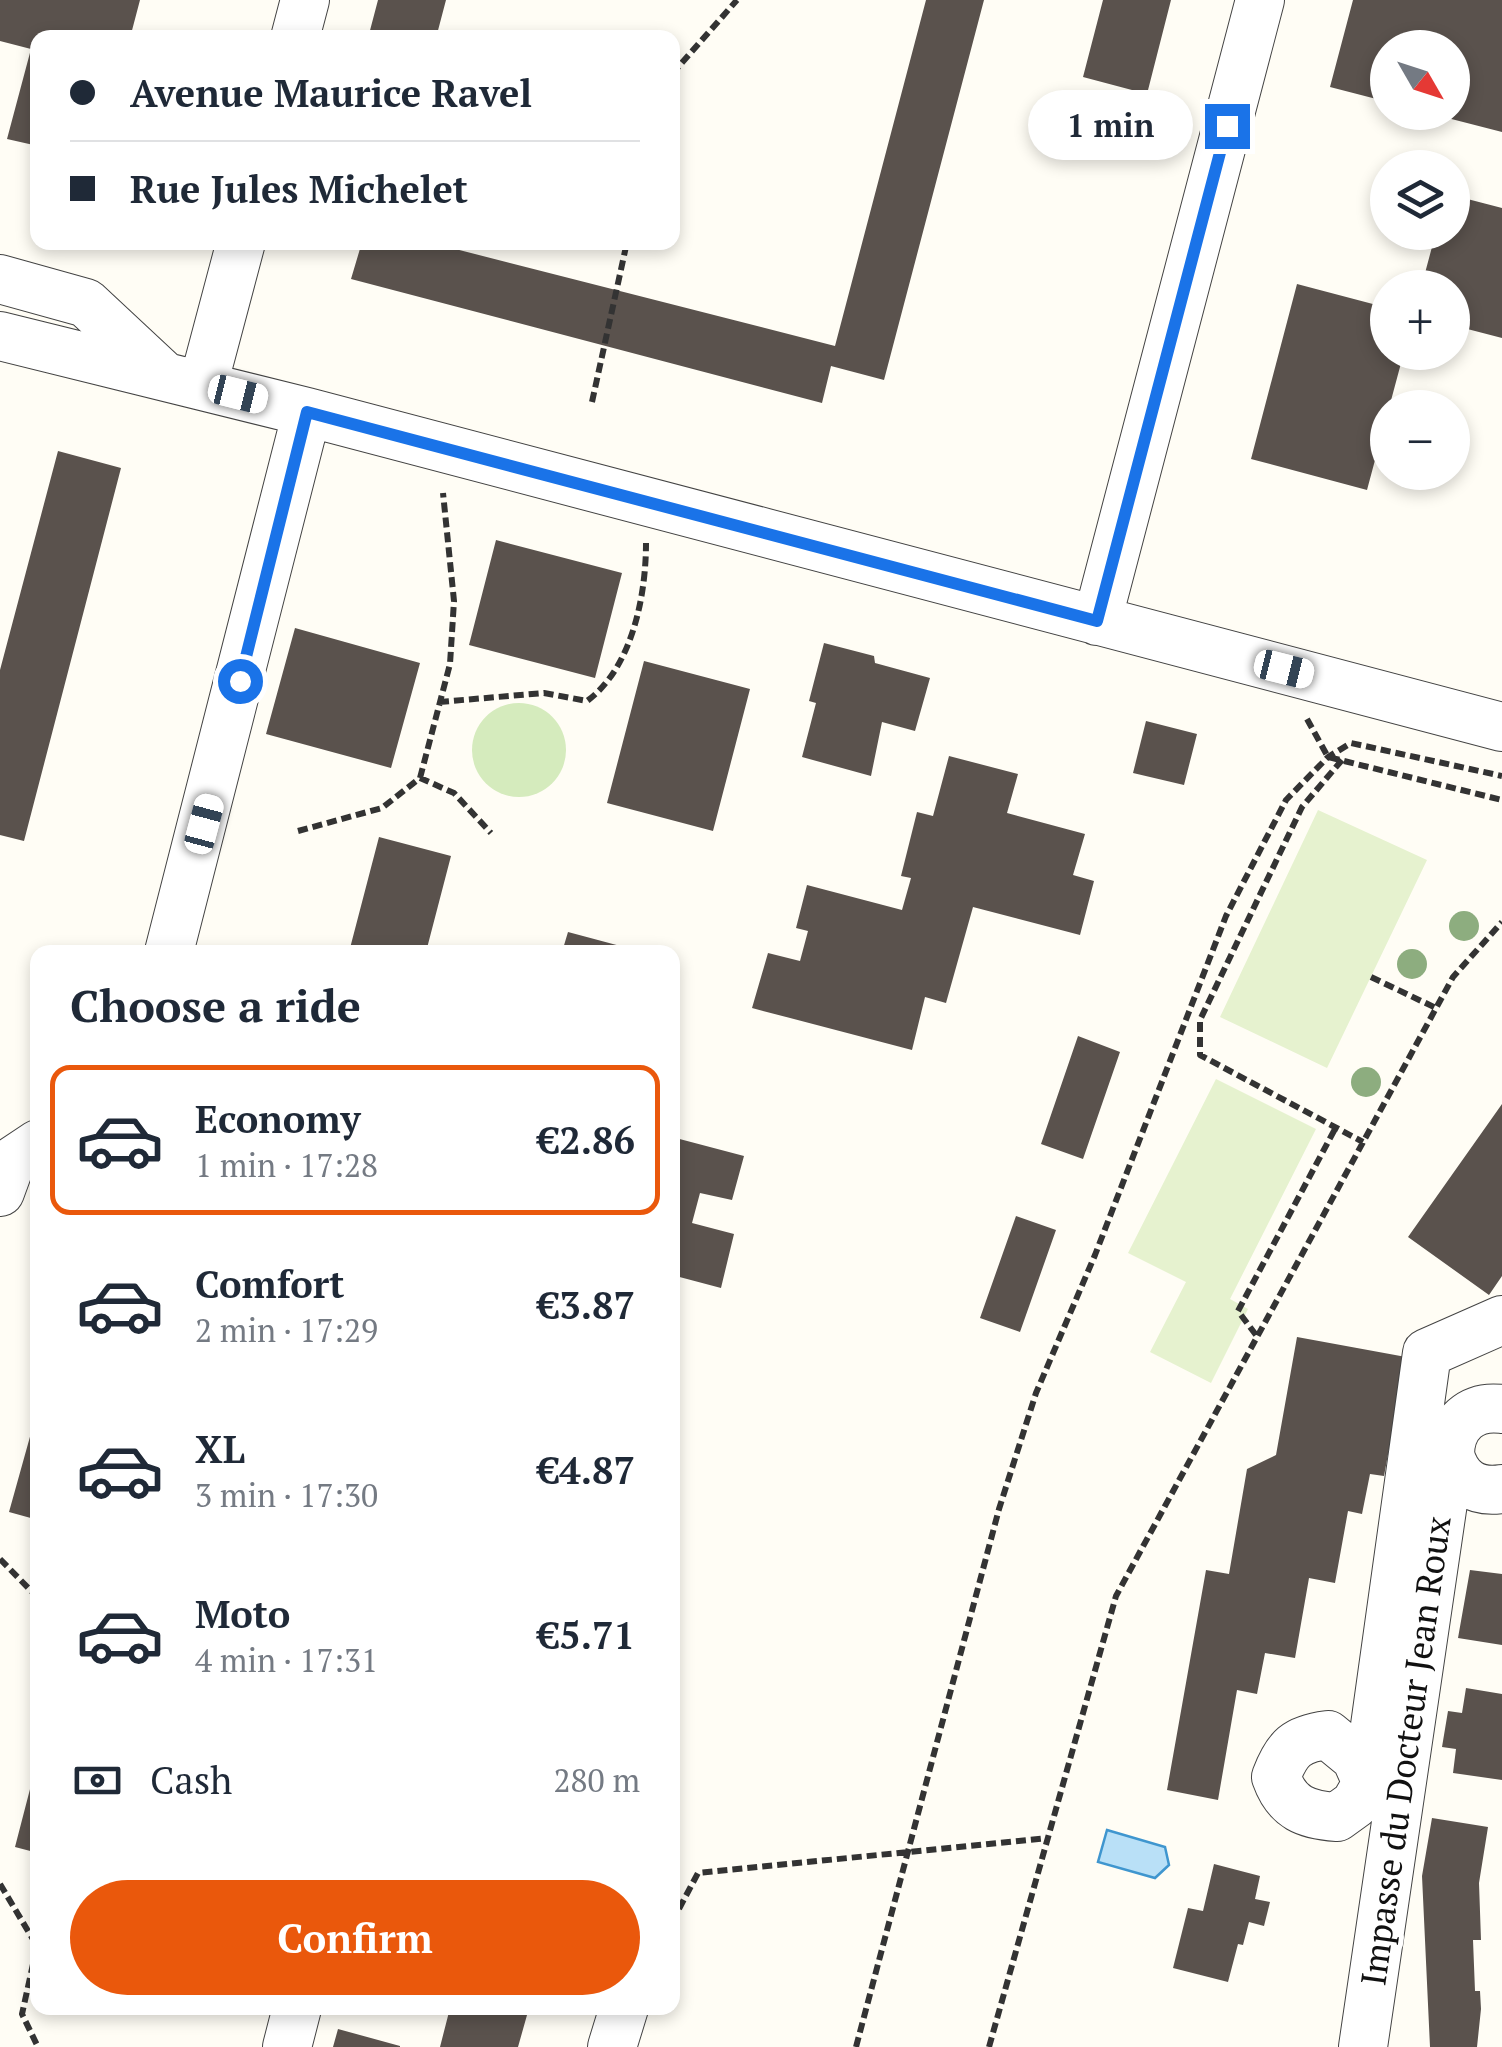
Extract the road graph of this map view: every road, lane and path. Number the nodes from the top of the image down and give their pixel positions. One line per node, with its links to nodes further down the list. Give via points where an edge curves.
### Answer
1 (304, 0): 4 (street)
2 (737, 0): 5 (path)
3 (1260, 0): 15 (street)
4 (297, 30)
5 (680, 65)
6 (238, 250): 10 (street)
7 (625, 250): 11 (path)
8 (0, 280): 10 (street, via 86,303)
9 (0, 336): 10 (street)
10 (184, 380): 12 (street)
11 (592, 402)
12 (307, 412): 14 (street); 26 (street)
13 (443, 489): 16 (path, via 454,601)
14 (646, 502): 15 (street); 16 (path, via 646,586 606,687 588,701 544,693)
15 (1097, 621): 17 (street)
16 (440, 702): 21 (path)
17 (1502, 728)
18 (1328, 757): 19 (path); 20 (path, via 1351,743); 42 (path, via 1286,800 1226,916 1036,1393)
19 (1342, 760): 22 (path); 29 (path, via 1302,807 1200,1020 1200,1055)
20 (1502, 776)
21 (420, 778): 23 (path, via 382,808); 24 (path, via 454,792)
22 (1502, 800)
23 (298, 830)
24 (491, 833)
25 (1502, 922): 28 (path, via 1453,976)
26 (171, 945)
27 (1371, 977): 28 (path)
28 (1436, 1008): 30 (path)
29 (1336, 1126): 30 (path); 34 (path, via 1238,1311)
30 (1363, 1142): 34 (path)
31 (30, 1150): 32 (street, via 12,1162)
32 (0, 1192)
33 (1502, 1320): 40 (street, via 1428,1354)
34 (1257, 1336): 41 (path, via 1116,1596)
35 (1502, 1408): 36 (street, Impasse du Docteur Jean Roux, via 1478,1409 1460,1422)
36 (1450, 1455): 37 (street, Impasse du Docteur Jean Roux, via 1466,1483); 54 (street, Impasse du Docteur Jean Roux)
37 (1502, 1489)
38 (0, 1559): 39 (path)
39 (30, 1590)
40 (1366, 1783)
41 (1048, 1838): 42 (path); 53 (path)
42 (907, 1854): 44 (path, via 698,1873); 52 (path)
43 (0, 1884): 45 (path)
44 (680, 1907)
45 (30, 1933)
46 (30, 1980): 49 (path, via 22,2014)
47 (295, 2015): 50 (street)
48 (622, 2015): 51 (street)
49 (38, 2047)
50 (287, 2047)
51 (612, 2047)
52 (856, 2047)
53 (988, 2047)
54 (1363, 2047)

